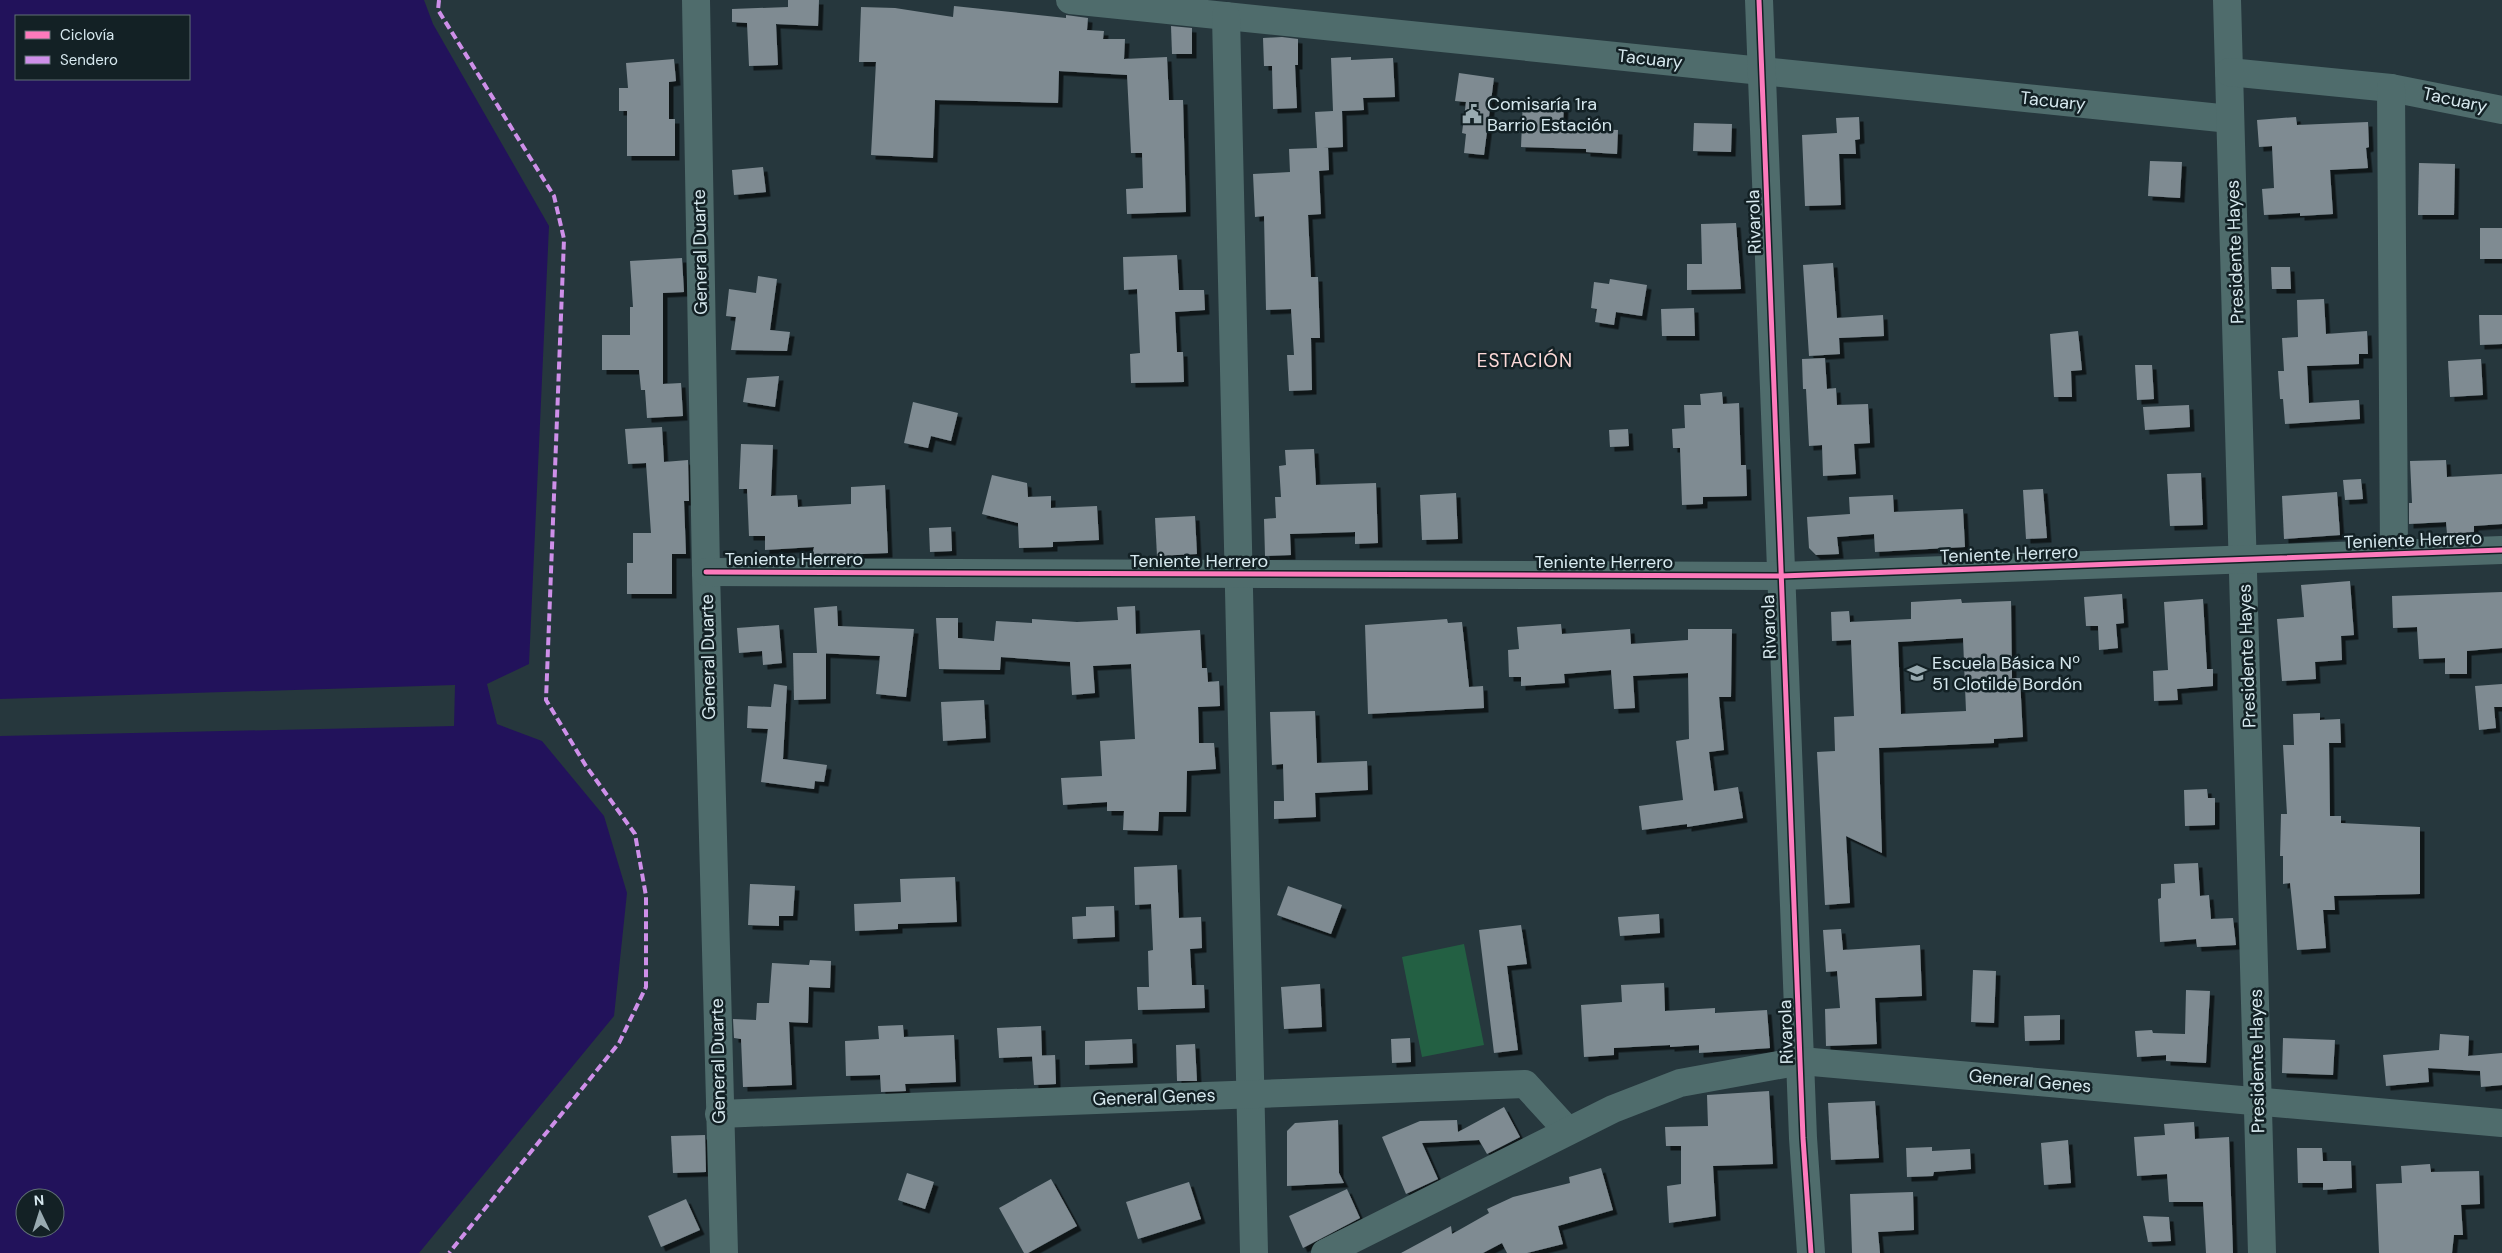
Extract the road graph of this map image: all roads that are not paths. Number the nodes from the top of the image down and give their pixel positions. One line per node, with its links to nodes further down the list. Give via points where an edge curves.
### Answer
1 (696, 0): 14 (street, General Duarte)
2 (1070, 0): 5 (street, Tacuary)
3 (1759, 0): 6 (street, Rivarola)
4 (2227, 0): 7 (street, Presidente Hayes)
5 (1226, 16): 6 (street, Tacuary); 15 (street)
6 (1762, 71): 10 (street, Tacuary); 16 (street, Rivarola)
7 (2229, 72): 8 (street, Tacuary); 10 (street, Presidente Hayes)
8 (2392, 88): 9 (street, Tacuary); 12 (street)
9 (2502, 110)
10 (2230, 119): 13 (street, Presidente Hayes)
11 (2502, 550): 12 (street, Teniente Herrero)
12 (2394, 554): 13 (street, Teniente Herrero)
13 (2244, 560): 16 (street, Teniente Herrero); 19 (street, Presidente Hayes)
14 (706, 572): 15 (street, Teniente Herrero); 20 (street, General Duarte)
15 (1238, 575): 16 (street, Teniente Herrero); 18 (street)
16 (1781, 576): 17 (street, Rivarola)
17 (1801, 1061): 19 (street, General Genes); 22 (street, General Genes, via 1680,1083); 26 (street, Rivarola)
18 (1250, 1093): 20 (street, General Genes); 22 (street, General Genes, via 1526,1084); 24 (street)
19 (2259, 1102): 21 (street, General Genes); 27 (street, Presidente Hayes)
20 (719, 1114): 23 (street, General Duarte)
21 (2502, 1123)
22 (1568, 1130): 25 (street, General Genes)
23 (724, 1253)
24 (1254, 1253)
25 (1325, 1253)
26 (1811, 1253)
27 (2262, 1253)

